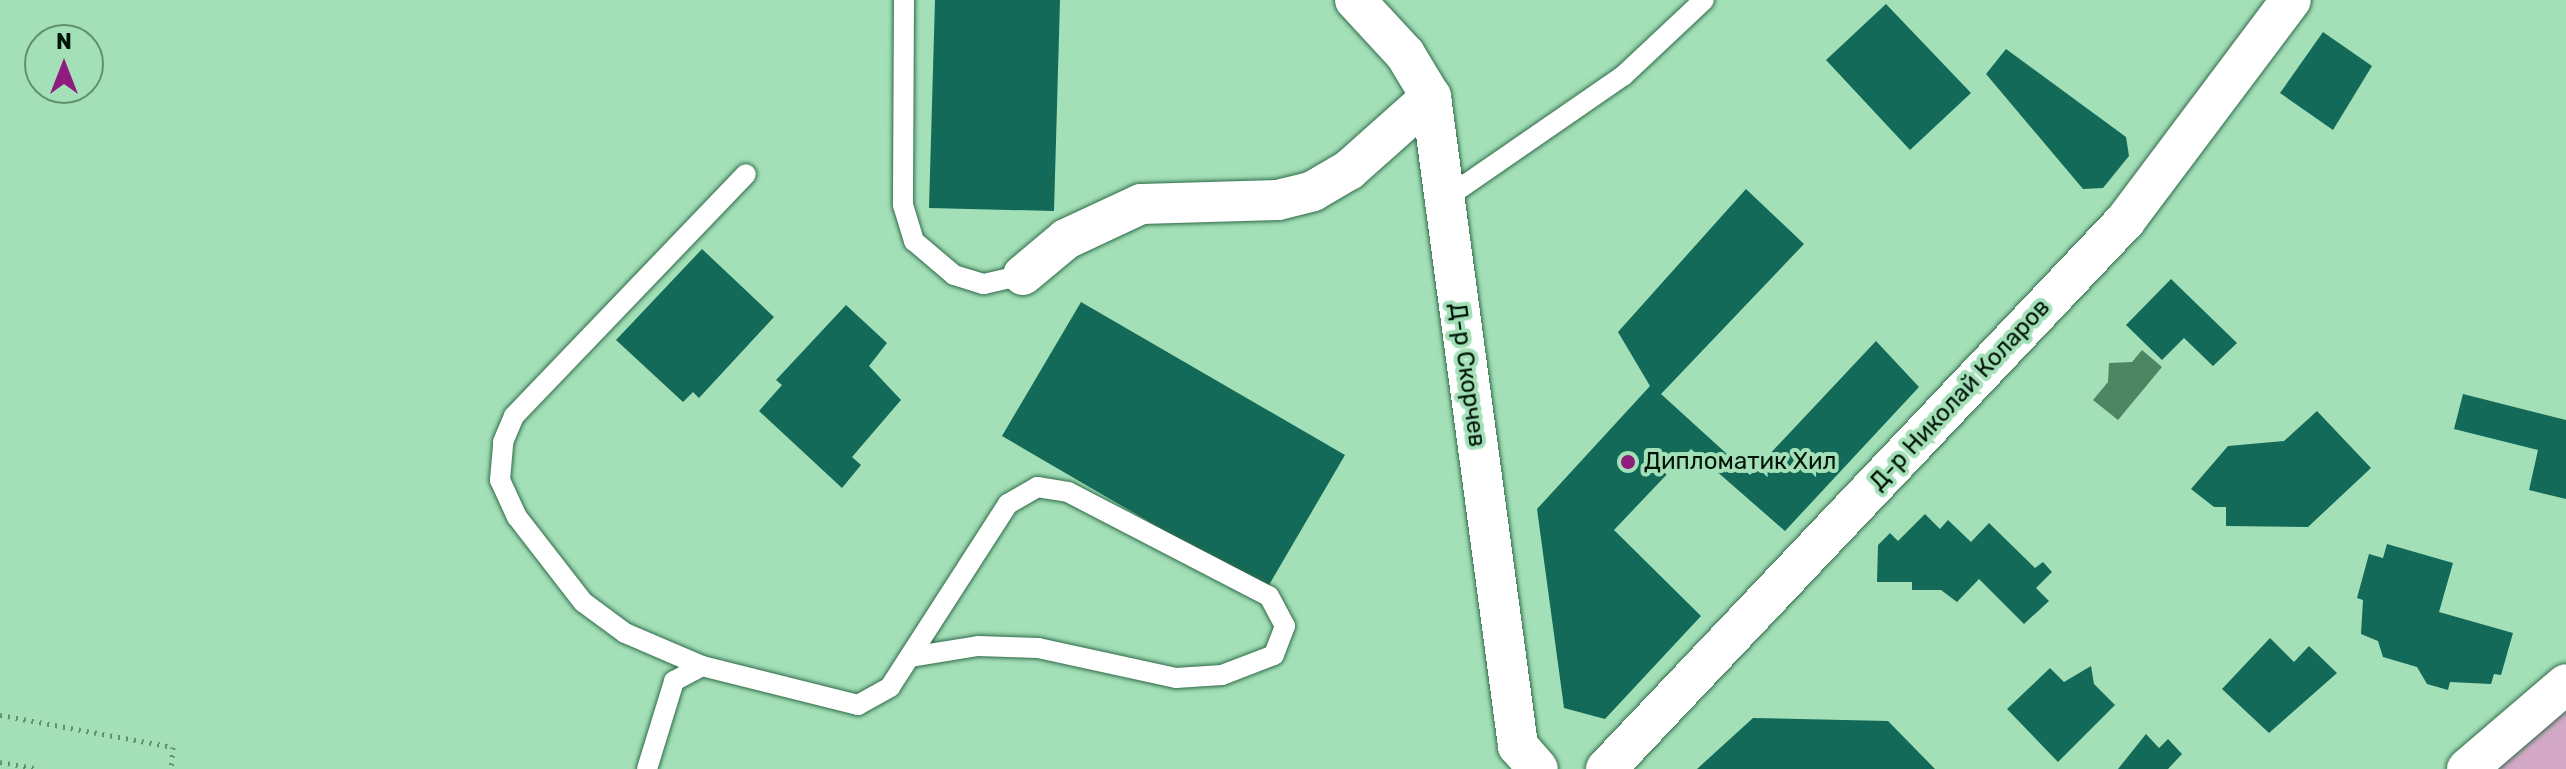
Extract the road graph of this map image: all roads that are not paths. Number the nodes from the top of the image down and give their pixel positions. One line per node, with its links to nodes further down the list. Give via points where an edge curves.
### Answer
1 (904, 0): 8 (lane, via 903,205 914,241 984,284)
2 (1355, 0): 5 (street, Д-р Скорчев, via 1405,54)
3 (1704, 0): 7 (lane, via 1623,76)
4 (2291, 0): 14 (street, Д-р Николай Коларов, via 2125,221)
5 (1431, 97): 7 (street, Д-р Скорчев); 8 (street, via 1349,170 1313,191 1278,200 1141,204 1066,239)
6 (746, 174): 10 (lane, via 514,416 503,442 500,480 517,517 583,602 625,633)
7 (1443, 200): 13 (street, Д-р Скорчев, via 1518,746)
8 (1023, 275)
9 (911, 657): 9 (lane, via 978,646 1038,648 1176,678 1222,675 1274,655 1285,626 1269,596 1068,492 1037,487 1008,504); 10 (lane, via 890,687 858,705)
10 (702, 666): 12 (lane, via 674,681)
11 (2566, 684): 15 (street)
12 (647, 769)
13 (1538, 769)
14 (1606, 769)
15 (2467, 769)

